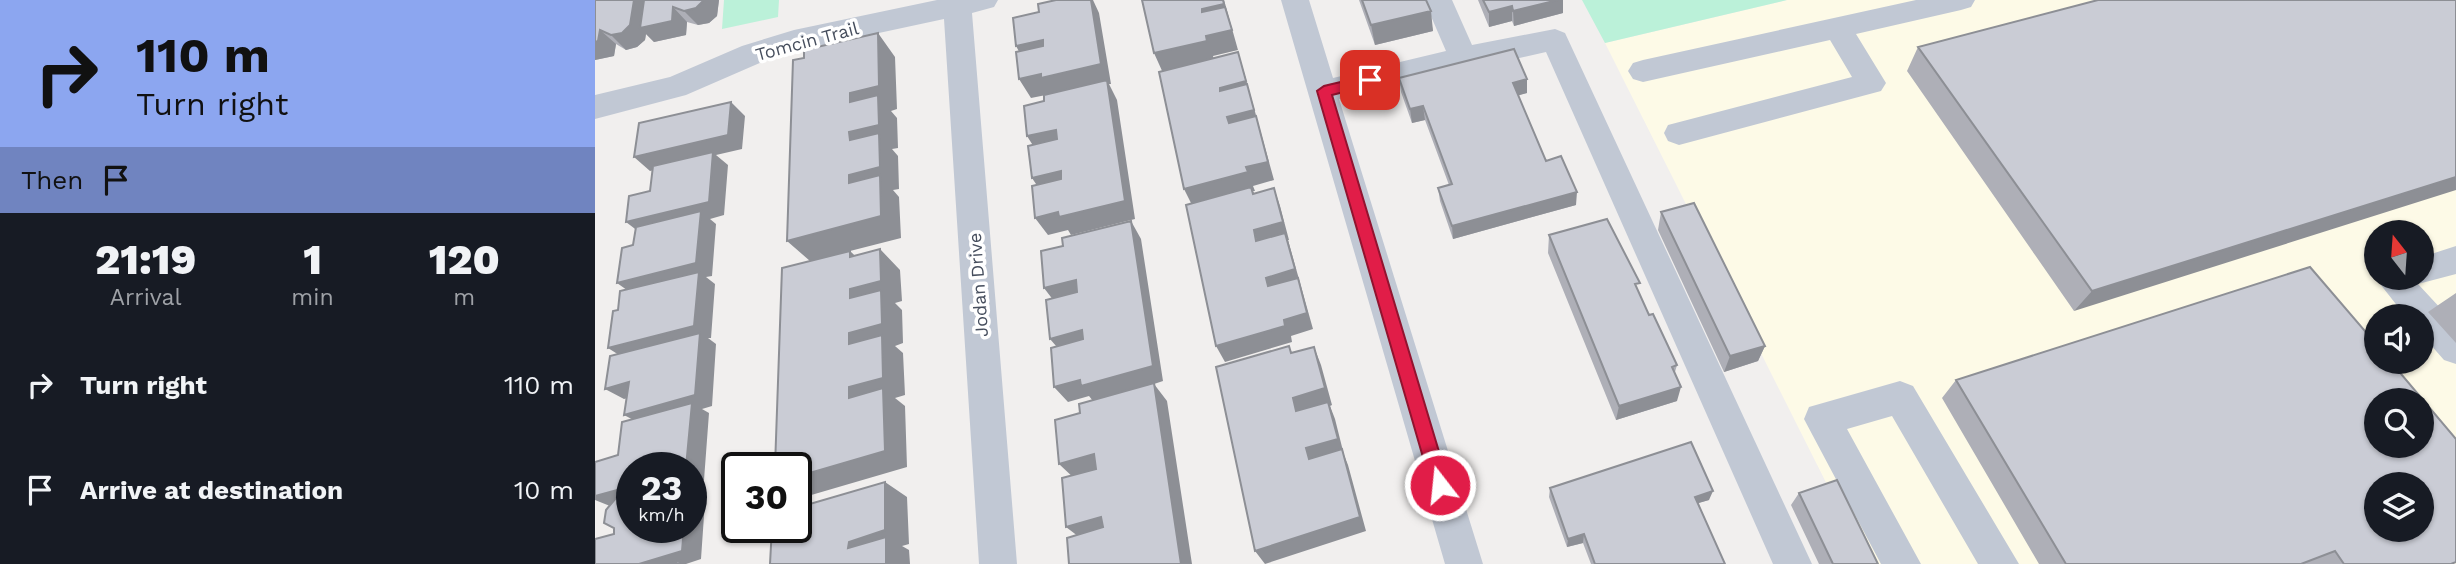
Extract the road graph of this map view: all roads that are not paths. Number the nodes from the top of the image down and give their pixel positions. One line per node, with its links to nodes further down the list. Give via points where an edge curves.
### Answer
1 (1295, 0): 8 (street)
2 (1438, 0): 6 (street)
3 (1961, 0): 5 (street)
4 (971, 3): 9 (street, Tomcin Trail, via 769,47 698,80); 15 (street, Jodan Drive)
5 (1837, 27): 7 (street); 10 (street, via 1871,83)
6 (1464, 58): 8 (street); 17 (street, via 1555,40)
7 (1643, 71)
8 (1324, 91): 16 (street)
9 (595, 107)
10 (1679, 134)
11 (2456, 260): 12 (street)
12 (2434, 267)
13 (2403, 290): 14 (street)
14 (2456, 349)
15 (998, 564)
16 (1464, 564)
17 (1793, 564)
18 (1902, 564): 19 (street, via 1822,419 1900,397)
19 (2000, 564)

